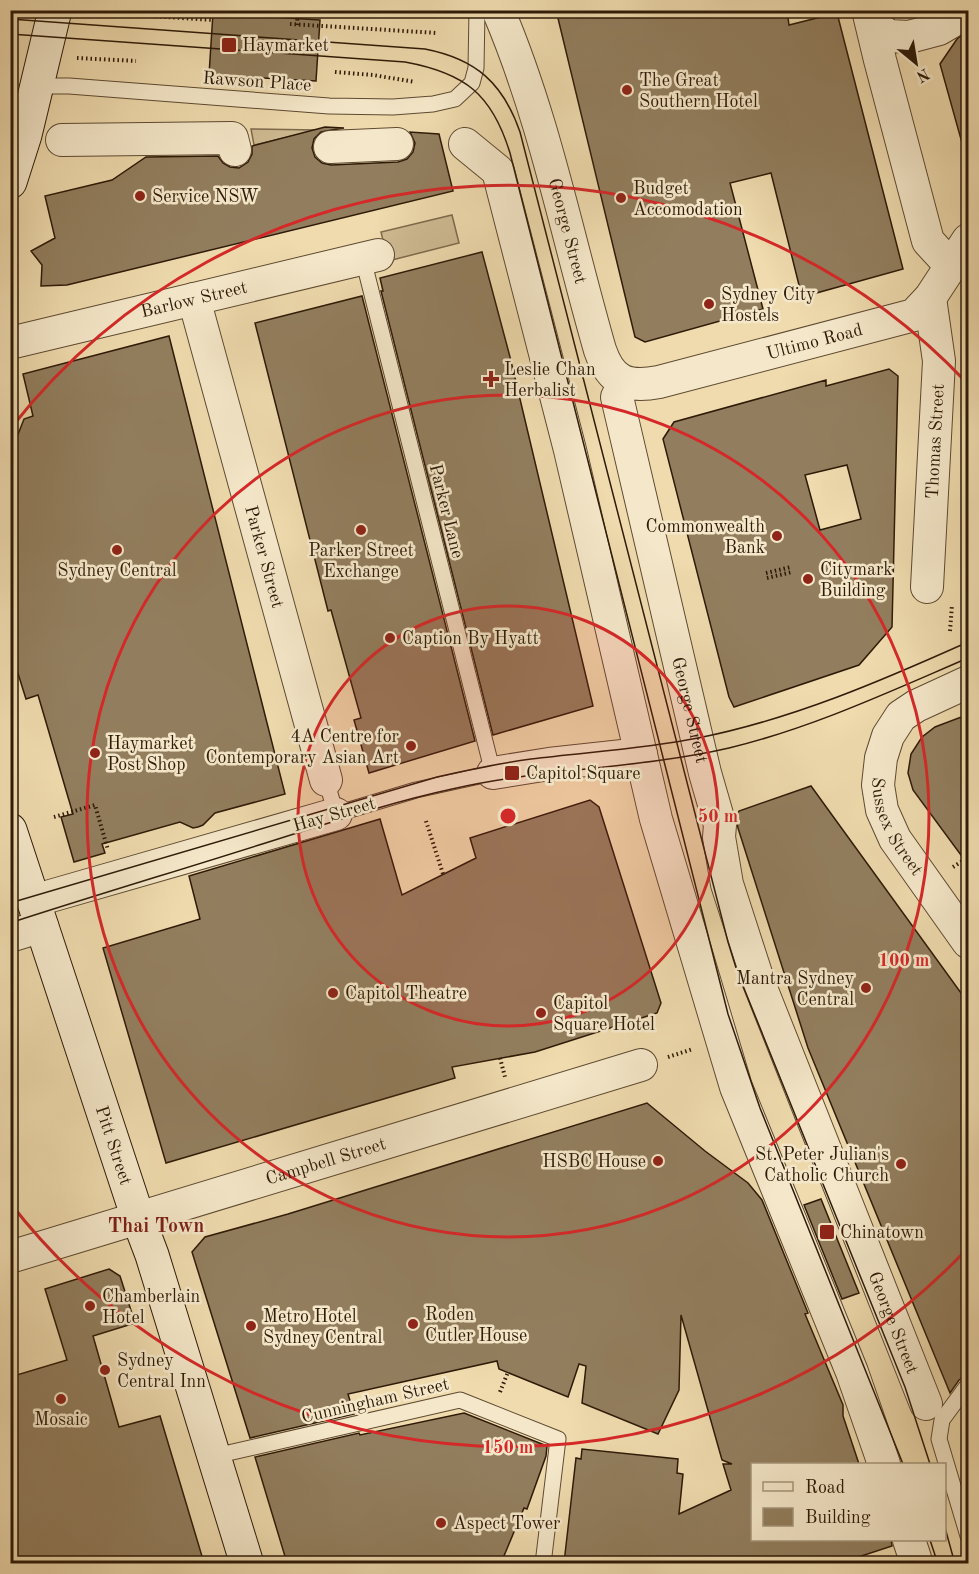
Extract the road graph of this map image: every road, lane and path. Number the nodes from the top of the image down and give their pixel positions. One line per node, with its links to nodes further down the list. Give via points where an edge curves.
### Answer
1 (55, 10): 16 (street)
2 (298, 10): 10 (path)
3 (477, 10): 16 (lane, Rawson Place, via 477,68 470,87 453,100 393,107 329,106 69,86)
4 (498, 10): 28 (street, George Street, via 539,120 600,350 609,370)
5 (958, 10): 7 (street, via 951,22 939,29 909,38 889,36)
6 (88, 12): 8 (path)
7 (870, 17): 23 (street, via 928,241)
8 (213, 20)
9 (290, 24): 10 (path)
10 (297, 25): 11 (path)
11 (436, 33)
12 (77, 58): 13 (path)
13 (136, 61)
14 (335, 72): 15 (path)
15 (417, 82)
16 (19, 86): 22 (street, via 25,135)
17 (62, 140): 21 (street, via 232,138)
18 (397, 144): 20 (street)
19 (465, 144): 33 (street, via 498,171 570,450)
20 (330, 147)
21 (235, 150)
22 (10, 182)
23 (960, 253): 25 (street, Ultimo Road)
24 (371, 257): 26 (street, Barlow Street); 34 (lane, Parker Lane)
25 (930, 298): 28 (street, Ultimo Road, via 914,315 659,382 639,386); 31 (street, Thomas Street, via 939,361)
26 (194, 299): 27 (street, Barlow Street); 35 (street, Parker Street)
27 (10, 343)
28 (626, 383): 53 (street, George Street, via 617,397 720,825 722,860 740,930)
29 (791, 569): 30 (path)
30 (766, 575)
31 (927, 587)
32 (969, 682): 46 (street, Sussex Street, via 902,716 888,736 878,796 895,839)
33 (641, 754): 34 (street, Hay Street); 55 (street, via 656,819 736,1087 852,1372)
34 (493, 773): 36 (lane, Hay Street, via 416,790)
35 (327, 780): 36 (lane, Parker Street)
36 (336, 814): 44 (street, Hay Street)
37 (54, 817): 40 (path, via 95,805)
38 (426, 820): 43 (path)
39 (10, 830): 44 (street, Pitt Street)
40 (110, 856)
41 (964, 860): 42 (path)
42 (953, 867)
43 (443, 874)
44 (29, 903): 45 (street, Hay Street); 50 (street, Pitt Street)
45 (10, 936)
46 (969, 942)
47 (500, 1058): 49 (path)
48 (641, 1065): 50 (street, Campbell Street)
49 (506, 1081)
50 (138, 1218): 51 (street, Campbell Street); 54 (street, Pitt Street)
51 (10, 1257)
52 (967, 1386): 56 (lane, via 942,1420 939,1439)
53 (926, 1404)
54 (215, 1456): 57 (street, Pitt Street); 58 (lane, Cunningham Street, via 460,1400 558,1439)
55 (884, 1463)
56 (969, 1536)
57 (247, 1563)
58 (543, 1563)

